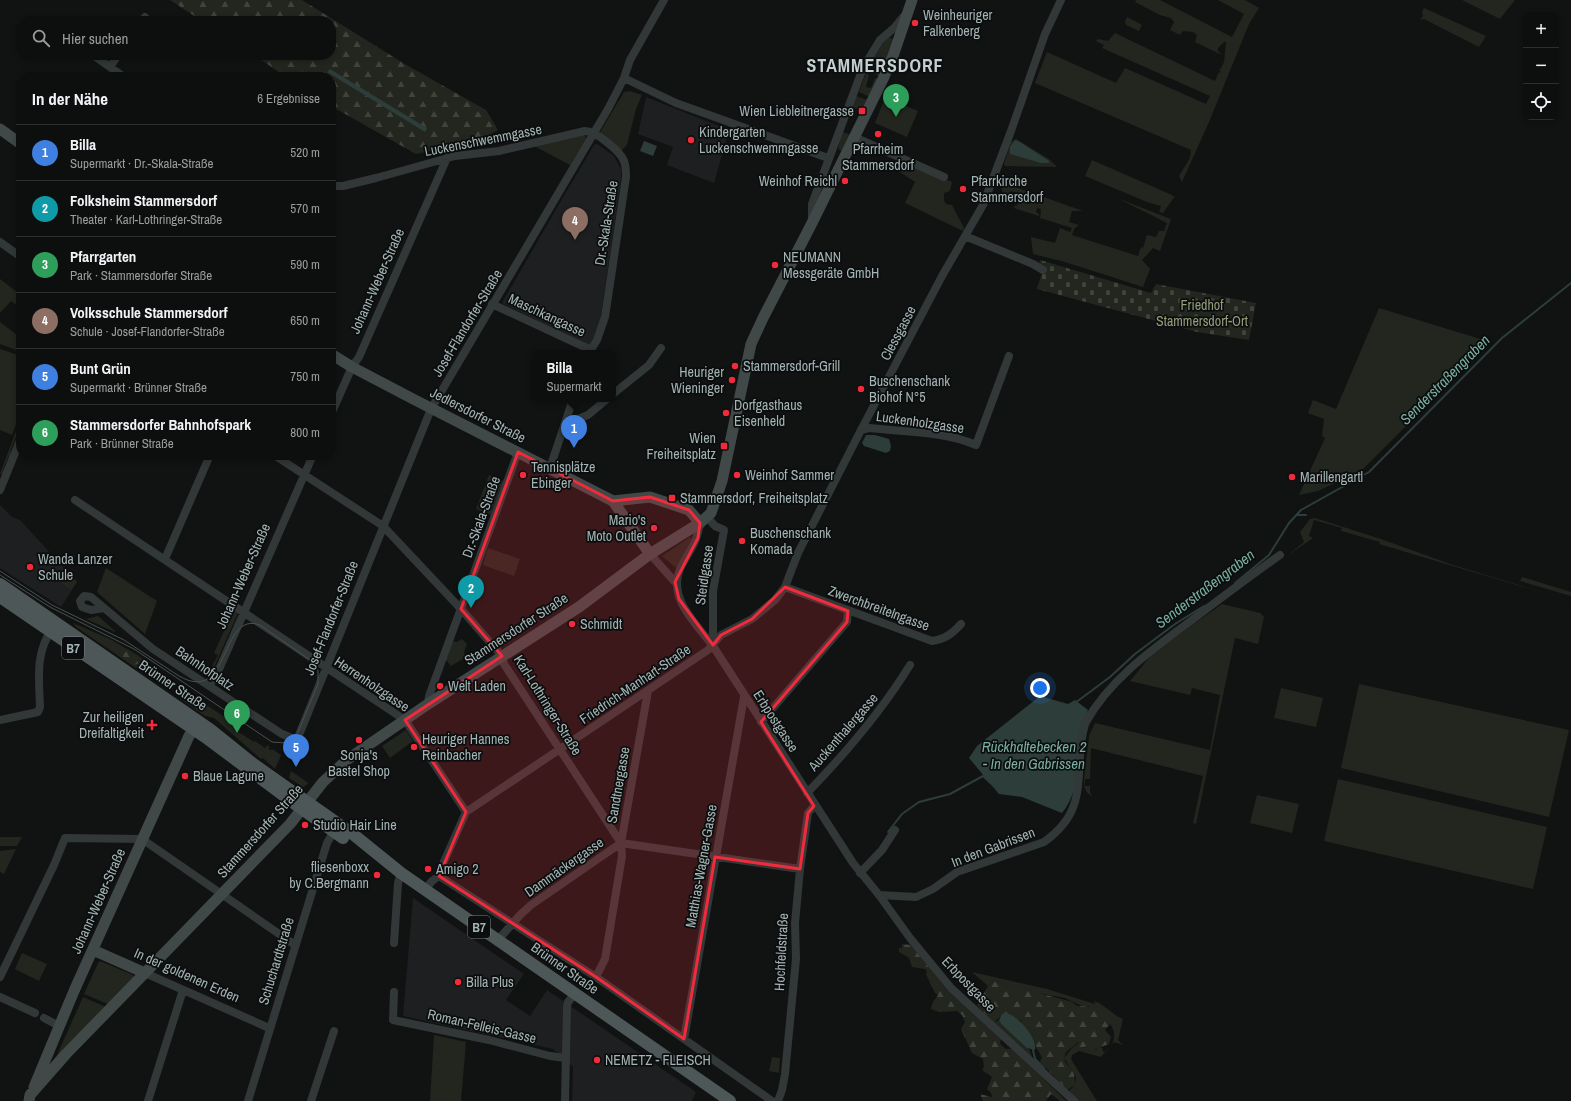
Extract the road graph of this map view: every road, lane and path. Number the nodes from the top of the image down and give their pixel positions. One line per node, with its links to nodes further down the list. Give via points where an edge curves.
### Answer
1 (664, 0): 9 (street, Josef-Flandorfer-Straße, via 630,60)
2 (912, 0): 4 (main road)
3 (1061, 0): 19 (street, Clessgasse, via 1045,34 983,205)
4 (907, 12): 12 (main road, via 888,68); 15 (street, via 880,40 863,68)
5 (100, 60): 7 (street)
6 (115, 60): 7 (street)
7 (110, 67): 8 (street)
8 (117, 72)
9 (624, 78): 11 (street, Josef-Flandorfer-Straße); 15 (street, via 676,103)
10 (0, 129): 13 (main road)
11 (593, 132): 14 (street, Luckenschwemmgasse, via 585,131 499,151 468,153); 23 (street, Josef-Flandorfer-Straße); 26 (street, Dr.-Skala-Straße, via 620,154 626,164 625,192 605,317)
12 (854, 137): 16 (street); 18 (main road)
13 (16, 140)
14 (448, 158): 17 (street, Luckenschwemmgasse); 29 (street, Johann-Weber-Straße, via 359,357)
15 (828, 158): 18 (street, via 812,204)
16 (944, 177)
17 (336, 186)
18 (812, 223): 47 (main road, via 751,344 722,481 711,513)
19 (965, 236): 22 (street); 36 (street, Clessgasse)
20 (0, 242): 21 (street)
21 (16, 253)
22 (1043, 270)
23 (492, 304): 25 (street, Maschkangasse); 34 (street, Josef-Flandorfer-Straße)
24 (660, 348): 30 (street, via 650,365)
25 (586, 350)
26 (591, 350)
27 (1009, 356): 36 (street, Luckenholzgasse, via 976,445 941,436 869,428)
28 (336, 357): 29 (main road, Jedlersdorfer Straße)
29 (352, 367): 33 (street, Johann-Weber-Straße); 34 (main road, Jedlersdorfer Straße)
30 (616, 392)
31 (572, 402): 35 (street)
32 (604, 402): 35 (street, via 588,415)
33 (336, 403)
34 (432, 408): 38 (main road, Jedlersdorfer Straße); 48 (street, Josef-Flandorfer-Straße)
35 (566, 424): 42 (street)
36 (861, 430): 54 (street, Clessgasse, via 798,553)
37 (16, 450): 44 (street)
38 (518, 452): 42 (main road, Jedlersdorfer Straße); 57 (street, Dr.-Skala-Straße)
39 (208, 460): 51 (street)
40 (281, 460): 43 (street, Karl-Lothringer-Straße)
41 (311, 460): 43 (street, Johann-Weber-Straße)
42 (550, 468): 46 (main road, Jedlersdorfer Straße)
43 (304, 476): 48 (street, Karl-Lothringer-Straße); 59 (street, Johann-Weber-Straße)
44 (0, 490)
45 (75, 500): 51 (street, Herrenholzgasse)
46 (612, 501): 47 (main road, via 650,497 689,510); 49 (main road)
47 (704, 520): 49 (main road, Stammersdorfer Straße); 52 (street); 62 (street, Steidlgasse, via 724,530 713,590)
48 (383, 526): 57 (street, Karl-Lothringer-Straße); 65 (street, Josef-Flandorfer-Straße)
49 (650, 554): 52 (street); 63 (main road, Stammersdorfer Straße, via 579,607)
50 (1280, 555): 92 (street, In den Gabrissen, via 1155,648 1122,677 1103,699 1086,723 1081,747 1077,800 1055,834 1044,842 957,872 933,889 916,896)
51 (165, 559): 59 (street, Herrenholzgasse)
52 (676, 582): 62 (street, Erbpostgasse, via 679,599)
53 (0, 584): 61 (main road, Brünner Straße / B7)
54 (785, 588): 58 (street, Zwerchbreitelngasse); 62 (street, Clessgasse, via 752,619 721,635)
55 (1, 598): 61 (main road, Brünner Straße / B7)
56 (104, 608): 66 (street, Bahnhofplatz, via 140,639)
57 (461, 609): 63 (street, Karl-Lothringer-Straße); 69 (street, Dr.-Skala-Straße)
58 (848, 611): 60 (street, Zwerchbreitelngasse, via 932,641 951,635); 72 (street, via 847,622)
59 (243, 612): 65 (street, Herrenholzgasse); 66 (street, Johann-Weber-Straße, via 217,674)
60 (961, 624)
61 (53, 627): 70 (street, via 42,647 39,661 38,712); 73 (main road, Brünner Straße / B7)
62 (713, 646): 67 (street, Friedrich-Manhart-Straße); 68 (street, Erbpostgasse)
63 (502, 656): 69 (main road, Stammersdorfer Straße); 75 (street, Karl-Lothringer-Straße, via 504,664)
64 (910, 664): 76 (street, Auckenthalergasse, via 871,723)
65 (325, 669): 71 (street, Herrenholzgasse); 74 (street, Josef-Flandorfer-Straße)
66 (209, 686): 74 (street, Bahnhofplatz, via 282,734)
67 (648, 691): 75 (street, Friedrich-Manhart-Straße); 83 (street, Sandtnergasse)
68 (744, 697): 72 (street, Erbpostgasse); 84 (street, Matthias-Wagner-Gasse)
69 (428, 704): 71 (main road, Stammersdorfer Straße)
70 (0, 720)
71 (405, 720): 77 (main road, Stammersdorfer Straße, via 348,759 323,782); 79 (street, Herrenholzgasse)
72 (761, 722): 76 (street, Erbpostgasse)
73 (197, 726): 77 (main road, Brünner Straße / B7, via 252,763); 82 (main road, Johann-Weber-Straße, via 189,736)
74 (297, 740)
75 (561, 750): 79 (street, Friedrich-Manhart-Straße); 83 (street, Karl-Lothringer-Straße)
76 (807, 794): 78 (street, Erbpostgasse)
77 (305, 806): 81 (main road, Brünner Straße / B7); 85 (main road, Brünner Straße / B7, via 354,835); 91 (main road, Stammersdorfer Straße)
78 (814, 806): 86 (street, Hochfeldstraße, via 808,813); 87 (street, Erbpostgasse)
79 (466, 812): 89 (street)
80 (895, 830): 87 (street, via 882,850)
81 (334, 831): 85 (main road, Brünner Straße / B7); 96 (street, Schuchardtstraße, via 327,843)
82 (142, 839): 91 (street); 97 (main road, Johann-Weber-Straße); 99 (street, via 65,838)
83 (621, 843): 84 (street, Dammäckergasse); 93 (street, Dammäckergasse, via 531,906); 100 (street, Sandtnergasse, via 622,856 605,959)
84 (715, 857): 86 (street, Dammäckergasse); 110 (street, Matthias-Wagner-Gasse)
85 (383, 860): 88 (main road, Brünner Straße / B7)
86 (800, 869): 119 (street, Hochfeldstraße, via 794,923 796,959 785,1074)
87 (860, 873): 92 (street, Erbpostgasse)
88 (401, 874): 90 (main road, Brünner Straße / B7); 95 (street, via 398,883)
89 (439, 876): 90 (street); 93 (street, Brünner Straße)
90 (425, 890): 94 (main road, Brünner Straße / B7)
91 (224, 894): 96 (street); 98 (main road, Stammersdorfer Straße)
92 (879, 895): 120 (street, Erbpostgasse, via 951,988)
93 (512, 923): 94 (street, Dammäckergasse); 100 (street, Brünner Straße)
94 (498, 940): 103 (main road, Brünner Straße / B7)
95 (394, 943)
96 (295, 945): 108 (street, Schuchardtstraße)
97 (93, 950): 98 (main road, In der goldenen Erden); 107 (main road, Johann-Weber-Straße)
98 (145, 973): 101 (street, In der goldenen Erden); 112 (main road, Stammersdorfer Straße, via 66,1054)
99 (0, 977)
100 (596, 977): 110 (street, Brünner Straße)
101 (183, 990): 108 (street, In der goldenen Erden); 113 (street)
102 (394, 992): 111 (street, Roman-Felleis-Gasse, via 393,1020)
103 (575, 994): 111 (street, via 567,1007); 117 (main road, Brünner Straße / B7)
104 (0, 997): 105 (street)
105 (35, 1013)
106 (44, 1018): 107 (street)
107 (59, 1026): 112 (main road, Johann-Weber-Straße)
108 (269, 1028): 114 (street, Schuchardtstraße)
109 (334, 1030): 115 (street)
110 (684, 1039): 118 (street, Brünner Straße)
111 (565, 1058): 116 (street)
112 (30, 1098)
113 (148, 1101)
114 (248, 1101)
115 (311, 1101)
116 (565, 1101)
117 (730, 1101)
118 (772, 1101)
119 (778, 1101)
120 (1074, 1101)

